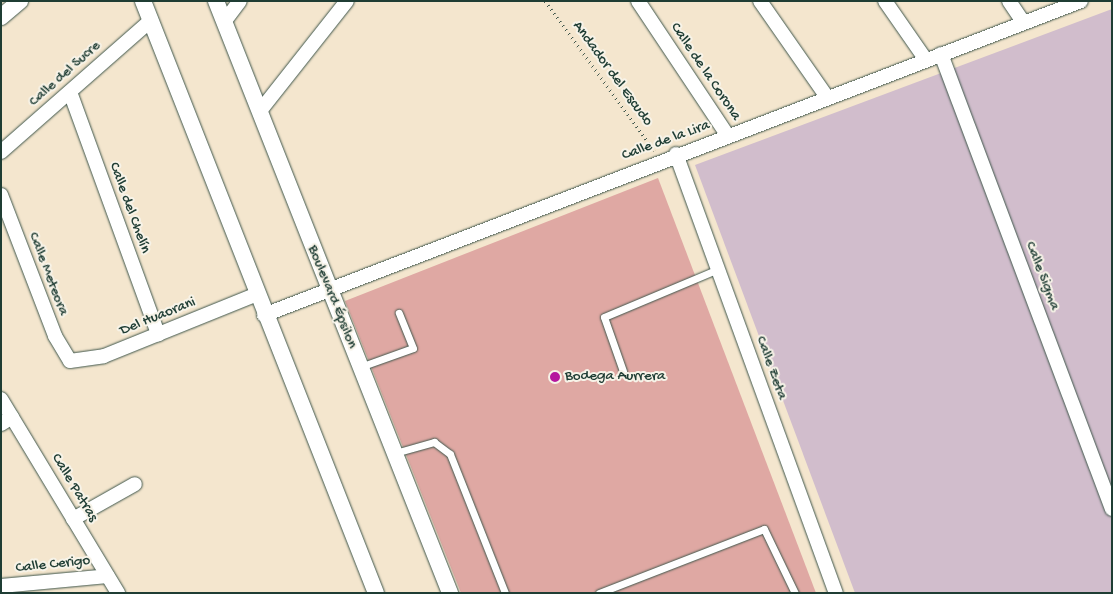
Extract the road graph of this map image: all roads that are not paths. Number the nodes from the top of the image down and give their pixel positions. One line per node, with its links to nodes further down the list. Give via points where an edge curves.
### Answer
1 (20, 1): 11 (street)
2 (143, 1): 12 (street)
3 (216, 1): 13 (street, Boulevard Épsilon)
4 (240, 1): 13 (street)
5 (347, 1): 19 (street)
6 (638, 1): 20 (street, Calle de la Corona)
7 (760, 1): 18 (street)
8 (885, 1): 16 (street)
9 (1008, 1): 14 (street)
10 (1081, 1): 14 (street, Calle de la Lira)
11 (1, 17)
12 (151, 20): 17 (street, Calle del Sucre); 26 (street)
13 (224, 22): 19 (street, Boulevard Épsilon)
14 (1023, 22): 15 (street, Calle de la Lira)
15 (941, 54): 16 (street, Calle de la Lira); 37 (street, Calle Sigma)
16 (926, 60): 18 (street, Calle de la Lira)
17 (70, 92): 21 (street, Calle del Sucre); 29 (street, Calle del Chelín)
18 (828, 97): 20 (street, Calle de la Lira)
19 (260, 111): 25 (street, Boulevard Épsilon)
20 (728, 136): 22 (street, Calle de la Lira)
21 (1, 152)
22 (676, 154): 24 (street, Calle Zeta); 25 (street, Calle de la Lira)
23 (1, 195): 30 (street, Calle Meteora, via 54,336)
24 (718, 269): 32 (lane, via 604,317); 49 (street, Calle Zeta)
25 (328, 288): 28 (street, Calle de la Lira); 31 (street, Boulevard Épsilon)
26 (255, 295): 28 (street); 29 (street, Del Huaorani)
27 (399, 312): 31 (lane, via 412,348)
28 (264, 315): 43 (street)
29 (158, 334): 30 (street, Del Huaorani, via 104,356)
30 (70, 361)
31 (360, 368): 35 (street, Boulevard Épsilon)
32 (623, 371)
33 (1, 399): 34 (street, Calle Patras)
34 (7, 420): 38 (street, Calle Patras)
35 (395, 454): 44 (street, Boulevard Épsilon); 45 (lane, via 434,442 450,454)
36 (135, 484): 38 (street)
37 (1112, 509)
38 (73, 519): 39 (street, Calle Patras)
39 (108, 576): 41 (street, Calle Cerigo); 42 (street, Calle Patras)
40 (620, 584): 46 (lane); 47 (lane); 48 (lane, via 764,529)
41 (1, 586)
42 (118, 593)
43 (376, 593)
44 (450, 593)
45 (505, 593)
46 (599, 593)
47 (624, 593)
48 (794, 593)
49 (836, 593)

